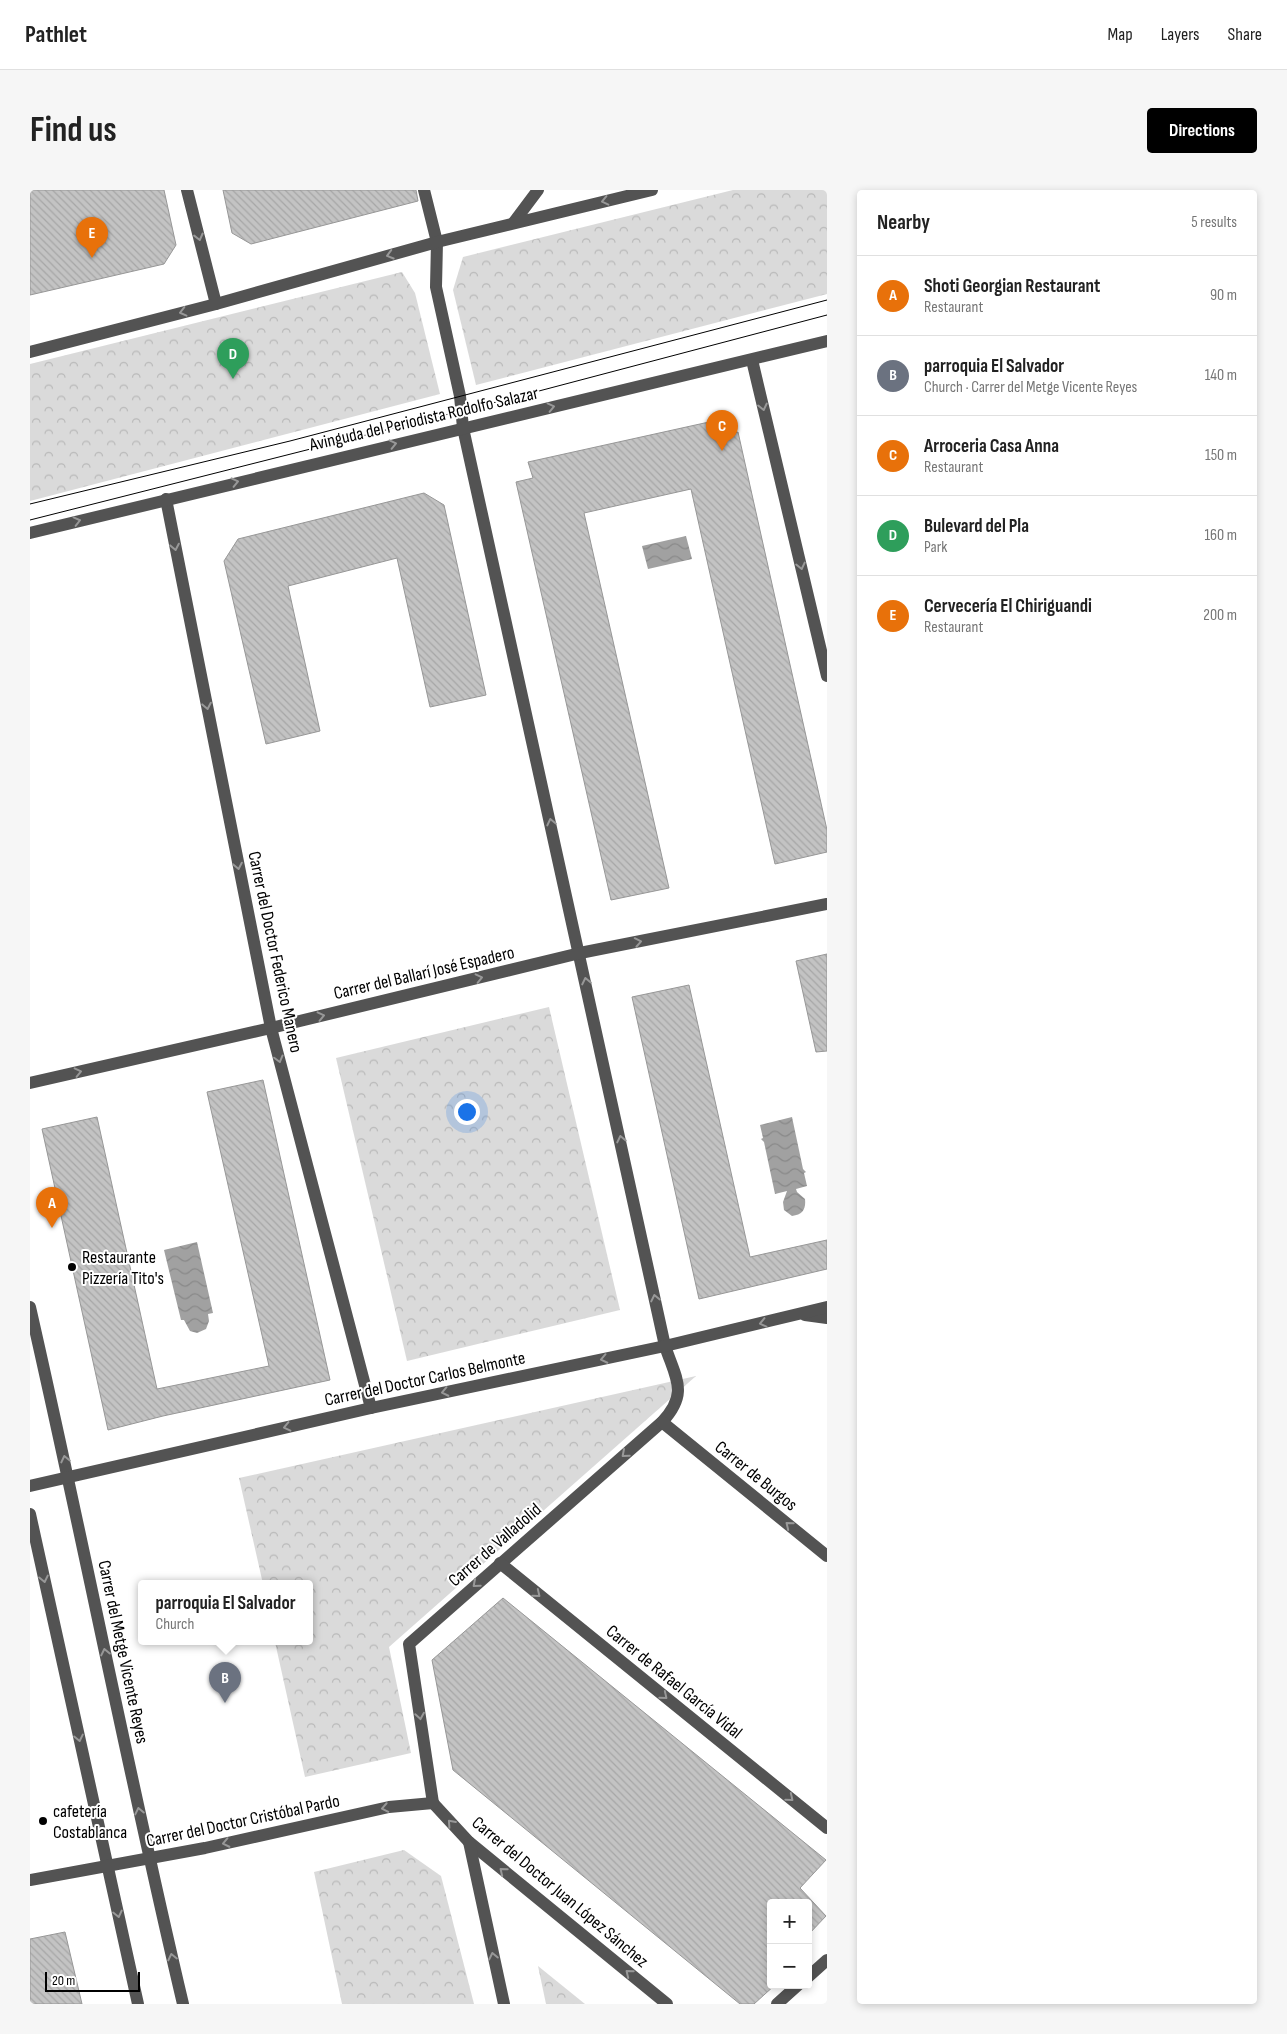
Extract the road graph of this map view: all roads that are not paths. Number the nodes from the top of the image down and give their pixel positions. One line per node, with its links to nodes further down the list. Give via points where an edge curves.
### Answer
1 (187, 190): 7 (street, one-way to 7)
2 (424, 190): 6 (street, Carrer de Valladolid)
3 (538, 190): 5 (street)
4 (652, 190): 5 (street, one-way to 5)
5 (514, 222): 6 (street)
6 (437, 242): 7 (street, one-way to 7); 11 (street, Carrer de Valladolid, via 436,287 460,396)
7 (216, 304): 9 (street, one-way to 9)
8 (827, 341): 10 (street, Avinguda del Periodista Rodolfo Salazar)
9 (30, 352)
10 (752, 360): 11 (street, Avinguda del Periodista Rodolfo Salazar, one-way to 10); 14 (street, one-way to 14)
11 (463, 428): 12 (street, Avinguda del Periodista Rodolfo Salazar, one-way to 11); 16 (street, Carrer de Valladolid, one-way to 11)
12 (166, 499): 13 (street, Avinguda del Periodista Rodolfo Salazar, one-way to 12); 17 (street, Carrer del Doctor Federico Manero, one-way to 17)
13 (30, 533)
14 (827, 676)
15 (827, 904): 16 (street, Carrer del Ballarí José Espadero, one-way to 15)
16 (580, 954): 17 (street, Carrer del Ballarí José Espadero, one-way to 16); 23 (street, Carrer de Valladolid, one-way to 16)
17 (270, 1028): 18 (street, Carrer del Ballarí José Espadero, one-way to 17); 24 (street, Carrer del Doctor Federico Manero, one-way to 24)
18 (30, 1083)
19 (30, 1307): 26 (street, Carrer del Metge Vicente Reyes, one-way to 19)
20 (827, 1307): 21 (street, Carrer del Doctor Carlos Belmonte)
21 (797, 1314): 22 (street); 23 (street, Carrer del Doctor Carlos Belmonte, one-way to 23)
22 (827, 1318)
23 (665, 1346): 24 (street, Carrer del Doctor Carlos Belmonte, one-way to 24); 25 (street, Carrer de Valladolid, via 679,1394)
24 (371, 1408): 26 (street, Carrer del Doctor Carlos Belmonte, one-way to 26)
25 (662, 1422): 29 (street, Carrer de Burgos, one-way to 25); 30 (street, Carrer de Valladolid, one-way to 30)
26 (69, 1477): 27 (street, Carrer del Doctor Carlos Belmonte); 34 (street, Carrer del Metge Vicente Reyes, one-way to 26)
27 (30, 1486)
28 (30, 1514): 35 (street, one-way to 35)
29 (827, 1556)
30 (500, 1563): 31 (street, Carrer de Valladolid, one-way to 31, via 409,1644); 32 (street, Carrer de Rafael García Vidal, one-way to 32)
31 (433, 1803): 33 (street, Carrer del Doctor Juan López Sánchez, one-way to 31); 34 (street, Carrer del Doctor Cristóbal Pardo, one-way to 34, via 389,1807)
32 (827, 1828)
33 (469, 1842): 42 (street, one-way to 33); 43 (street, Carrer del Doctor Juan López Sánchez, one-way to 33)
34 (149, 1858): 35 (street, Carrer del Doctor Cristóbal Pardo); 41 (street, Carrer del Metge Vicente Reyes, one-way to 34)
35 (107, 1866): 36 (street, Carrer del Doctor Cristóbal Pardo); 40 (street, one-way to 40)
36 (30, 1880)
37 (827, 1960): 38 (street)
38 (812, 1973)
39 (794, 1989): 44 (street)
40 (138, 2004)
41 (183, 2004)
42 (504, 2004)
43 (667, 2004)
44 (777, 2004)

